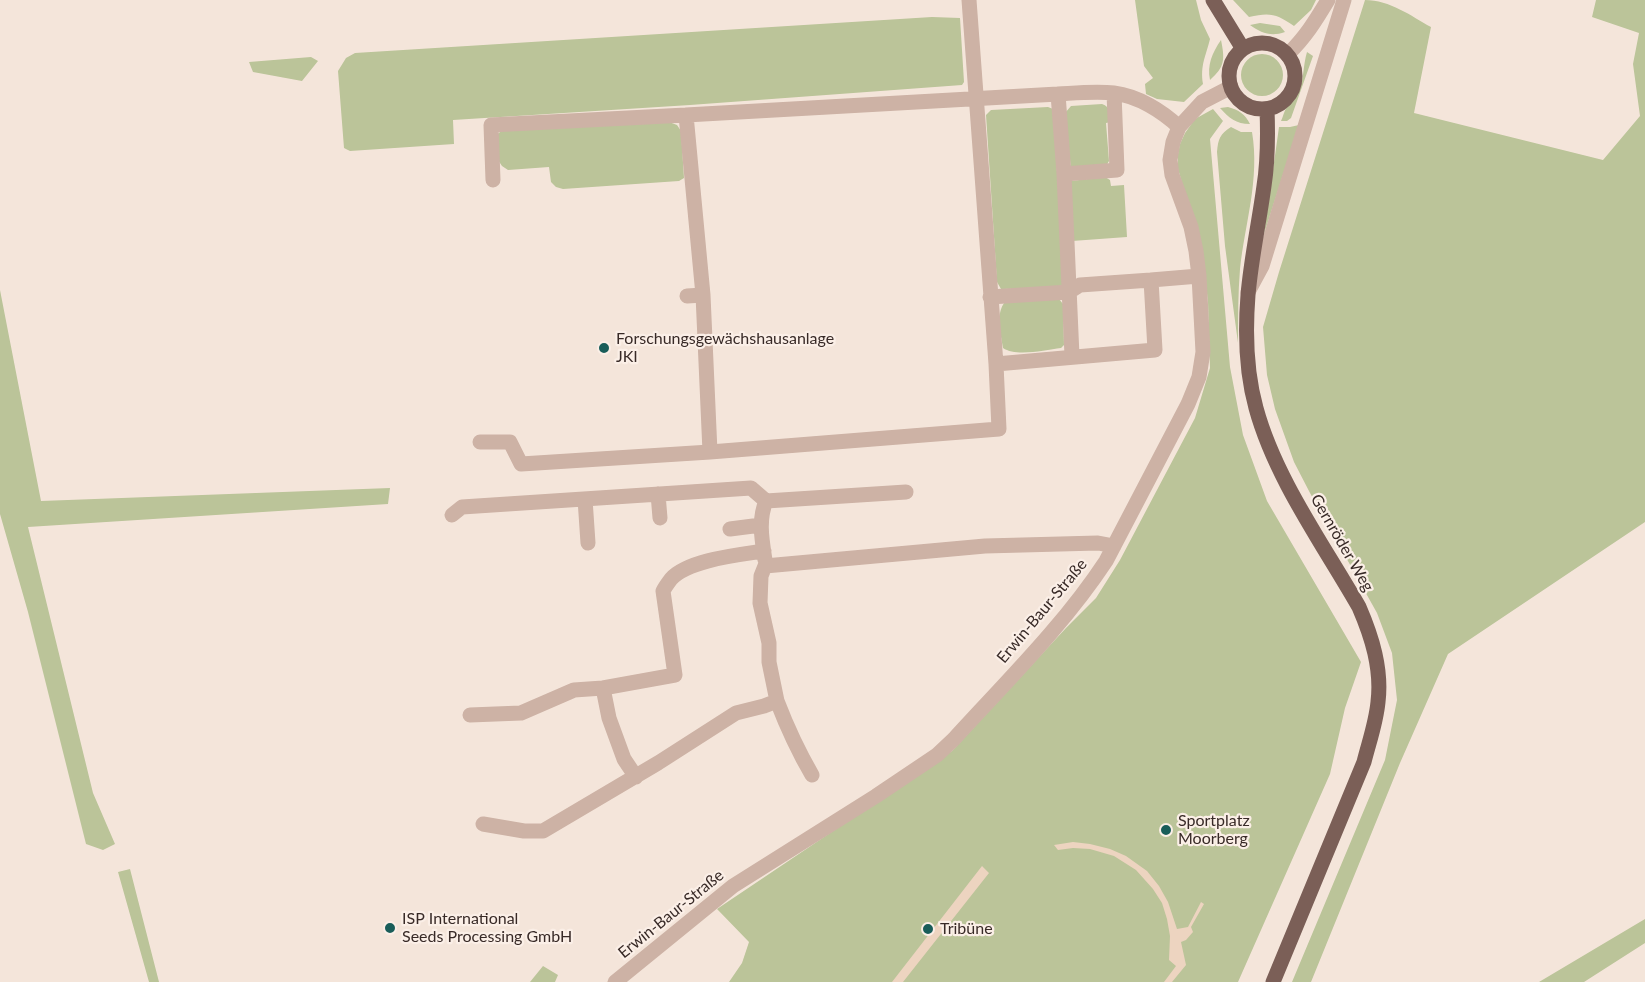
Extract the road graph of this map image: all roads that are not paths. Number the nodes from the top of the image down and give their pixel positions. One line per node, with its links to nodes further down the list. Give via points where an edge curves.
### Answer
1 (969, 0): 10 (street)
2 (1213, 0): 5 (main road)
3 (1328, 0): 6 (street, via 1313,26)
4 (1344, 0): 19 (street, via 1262,266)
5 (1243, 49): 6 (main road, via 1269,43); 7 (main road, via 1230,68)
6 (1287, 54): 11 (main road, via 1295,69 1294,86 1286,100)
7 (1231, 87): 11 (main road, via 1247,105); 13 (street, Erwin-Baur-Straße, via 1202,102)
8 (1114, 93): 9 (street); 13 (street, via 1164,114); 14 (street, via 1117,170)
9 (1058, 94): 10 (street); 14 (street)
10 (976, 99): 12 (street); 20 (street)
11 (1267, 109): 19 (main road, Gernröder Weg, via 1265,184)
12 (686, 115): 15 (street, via 491,125); 24 (street, via 695,295)
13 (1179, 127): 16 (street, Erwin-Baur-Straße, via 1170,160 1172,175 1191,227)
14 (1064, 174): 18 (street)
15 (493, 180)
16 (1199, 276): 17 (street); 34 (street, Erwin-Baur-Straße, via 1203,352 1199,377)
17 (1151, 280): 18 (street, via 1080,285); 21 (street, via 1155,350)
18 (1069, 292): 20 (street); 21 (street)
19 (1248, 292): 43 (main road, Gernröder Weg, via 1248,362 1262,427 1282,474 1359,607 1376,655 1379,678 1378,701 1364,762)
20 (990, 297): 22 (street)
21 (1072, 356): 22 (street)
22 (996, 364): 24 (street, via 999,429)
23 (480, 442): 24 (street, via 510,442 521,464)
24 (710, 452)
25 (906, 492): 28 (street)
26 (658, 494): 27 (street); 28 (street, via 752,488); 30 (street)
27 (585, 499): 29 (street, via 462,507); 33 (street)
28 (766, 501): 31 (street)
29 (452, 515)
30 (660, 518)
31 (761, 525): 32 (street); 35 (street)
32 (730, 529)
33 (588, 543)
34 (1114, 546): 35 (street, via 985,546); 42 (street, Erwin-Baur-Straße, via 1091,584 1059,624 937,755 733,886)
35 (765, 558): 36 (street, via 710,560 671,578 663,591 675,675); 37 (street, via 760,603)
36 (603, 688): 38 (street, via 574,690 521,713); 40 (street, via 624,759)
37 (777, 701): 39 (street); 40 (street, via 736,713)
38 (470, 715)
39 (812, 775)
40 (636, 777): 41 (street, via 543,831)
41 (483, 824)
42 (615, 982)
43 (1273, 982)

